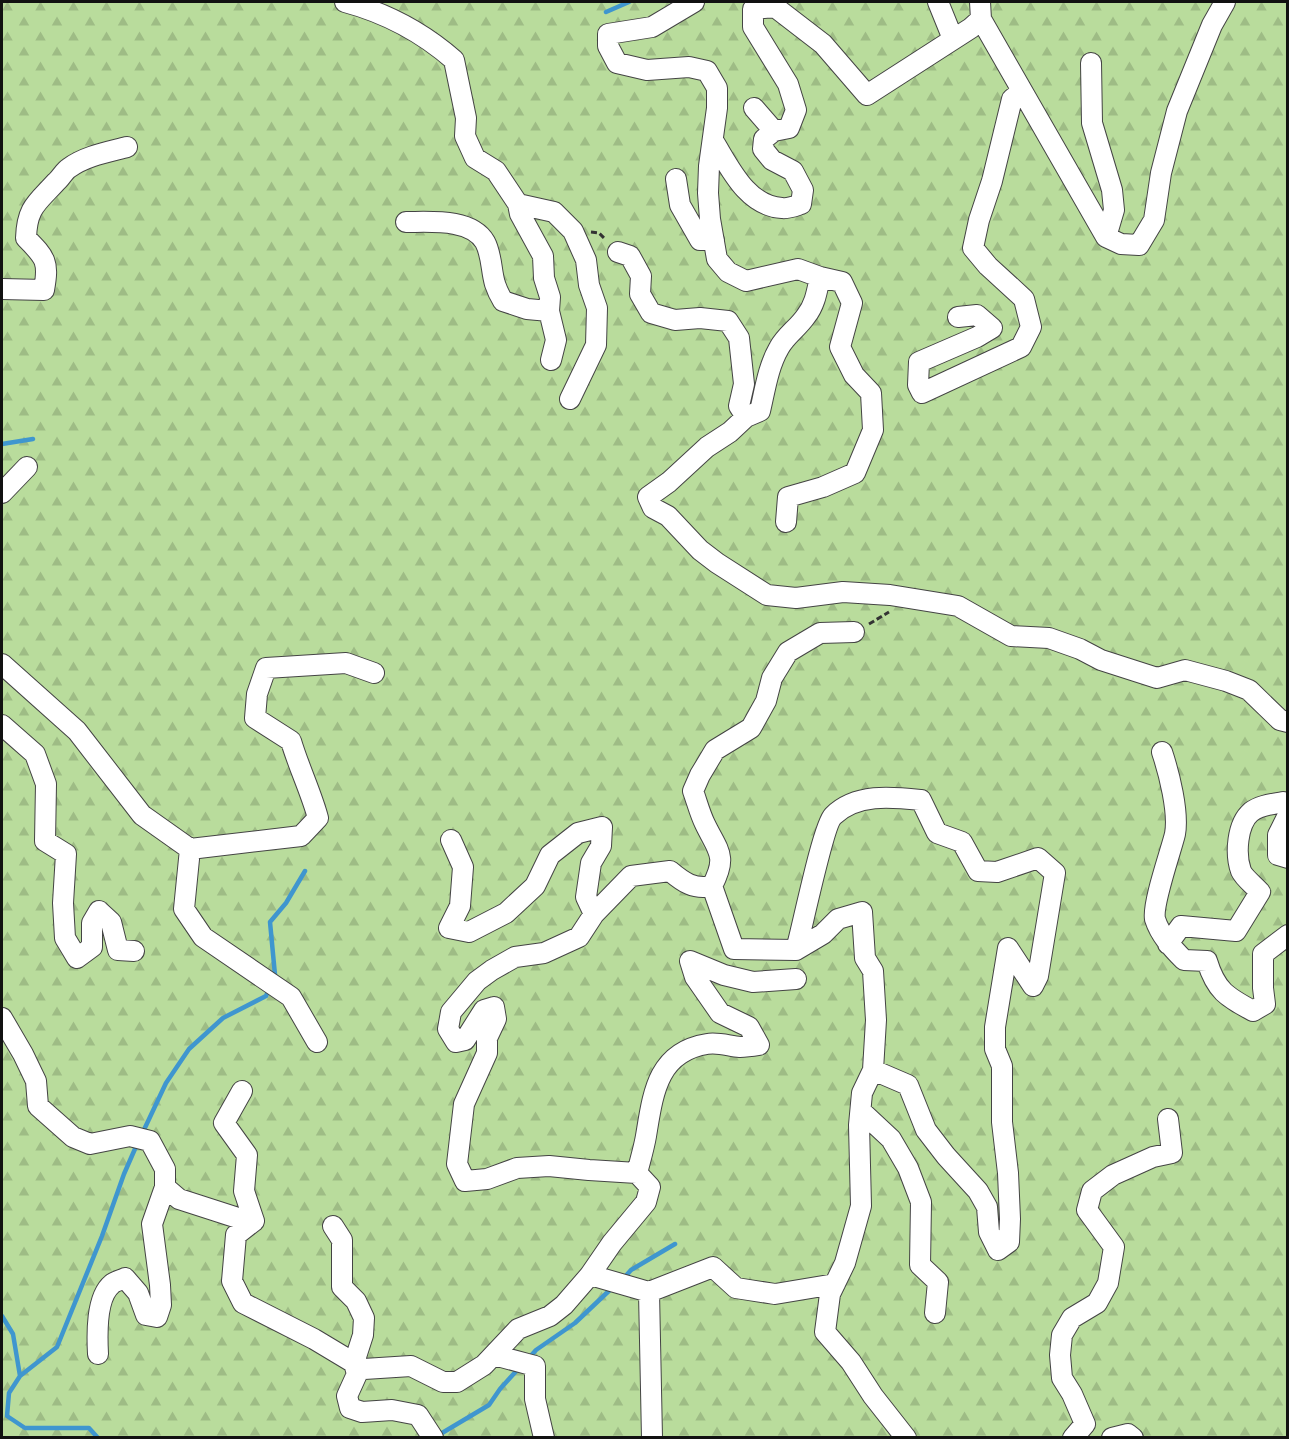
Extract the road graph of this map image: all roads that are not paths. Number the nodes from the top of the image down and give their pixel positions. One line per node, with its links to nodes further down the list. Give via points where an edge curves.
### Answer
1 (345, 2): 14 (lane, via 403,24 454,60 466,118 465,136 475,158 496,171)
2 (694, 2): 11 (lane, via 652,27 608,34 608,46 617,63 647,70 689,67 707,71 717,88)
3 (939, 2): 6 (lane)
4 (1225, 2): 16 (lane, via 1177,111 1154,220 1139,245 1121,244)
5 (981, 10): 6 (lane); 8 (lane)
6 (953, 39): 10 (lane, via 867,95 824,44 775,7 753,9 753,27 788,84 796,110 789,128)
7 (1091, 63): 16 (lane, via 1092,123 1114,210)
8 (1022, 91): 16 (lane); 22 (lane, via 1012,99 973,248 1024,299 1032,327 1021,347 922,393 918,385 919,362 992,328 976,315)
9 (754, 108): 10 (lane)
10 (774, 131): 11 (lane, via 764,139 763,149 772,160 793,171 803,190 801,204 784,209 763,204 741,185)
11 (714, 142): 17 (lane, via 708,193)
12 (127, 147): 20 (lane, via 96,155 69,168 32,209 26,238 45,261 44,290)
13 (676, 179): 17 (lane, via 680,205 700,240)
14 (518, 204): 21 (lane, via 543,256); 24 (lane, via 554,212 573,231 586,260 597,308 596,345)
15 (406, 222): 21 (lane, via 433,222 474,230 485,242 503,301)
16 (1106, 237)
17 (714, 240): 19 (lane, via 717,259 728,272 746,280 798,269)
18 (618, 252): 25 (lane, via 630,256 641,276 640,294 651,313 675,320 728,321 739,338 744,384 739,406)
19 (820, 277): 25 (lane, via 816,298 806,317 778,348 760,411); 28 (lane, via 842,282 852,303 840,347 854,375 872,393 873,430 855,473 788,497)
20 (2, 289)
21 (549, 311): 23 (lane, via 556,340)
22 (958, 317)
23 (551, 360)
24 (570, 399)
25 (746, 417): 32 (lane, via 648,497 652,508 668,516 700,550 767,595 796,598 843,592 957,606 1011,636 1049,638 1157,678 1185,670 1226,681 1249,690)
26 (27, 467): 27 (lane)
27 (2, 493)
28 (786, 522)
29 (854, 632): 39 (lane, via 820,633 788,652 772,678 766,701 751,728 715,750 700,775 693,792 718,848 720,870)
30 (2, 664): 37 (lane, via 77,731 142,816)
31 (374, 673): 37 (lane, via 346,663 266,668 257,694 255,718 291,741 318,818 301,836)
32 (1287, 722)
33 (2, 725): 44 (lane, via 35,754 46,784 45,841 66,854 65,938 77,958 92,946 92,923 99,911 111,922 118,950)
34 (1162, 752): 42 (lane, via 1171,777 1175,832 1155,917)
35 (1287, 813): 38 (lane, via 1278,835 1278,855); 42 (lane, via 1283,802 1269,804 1251,812 1240,829 1241,872 1260,892 1236,931 1181,926)
36 (452, 840): 40 (lane, via 463,867 460,906 449,928 469,932 506,913 535,886 550,855 578,833 602,827 601,846 591,864 586,897)
37 (190, 849): 47 (lane, via 184,909 203,937 291,997)
38 (1287, 858)
39 (712, 886): 40 (lane, via 684,884 670,871 631,876); 43 (lane, via 734,949)
40 (594, 914): 52 (lane, via 579,938 544,953 515,957 492,970 477,981 451,1012 448,1029 456,1042 465,1040 484,1010 494,1007 496,1019 487,1038 487,1053 465,1104 457,1164 465,1181 487,1179 517,1168 549,1166)
41 (1287, 935): 42 (lane, via 1263,954 1265,1004 1253,1011 1227,998 1212,979 1207,961 1184,960)
42 (1168, 944)
43 (796, 950): 48 (lane, via 824,934 838,919 862,912 864,958 873,971); 48 (lane, via 831,817 851,803 884,797 921,800 937,833 962,842 978,871 997,872 1038,858 1055,873 1038,976 1033,986 1008,948 995,1027 995,1049 1002,1066 1009,1242 998,1250 989,1232 983,1199 926,1130 908,1086)
44 (134, 951)
45 (796, 979): 52 (lane, via 753,982 690,962 695,977 720,1013 749,1027 759,1045 710,1043 674,1057 663,1071 652,1099)
46 (2, 1018): 53 (lane, via 36,1082 39,1106 73,1137 90,1144 130,1136 150,1141 165,1169)
47 (317, 1042)
48 (873, 1070): 50 (lane, via 862,1093)
49 (242, 1091): 54 (lane, via 224,1123 247,1155 244,1191)
50 (861, 1111): 57 (lane, via 861,1206); 59 (lane, via 891,1139 921,1202 920,1265 939,1282)
51 (1168, 1119): 67 (lane, via 1172,1153 1113,1175 1092,1191 1087,1210 1114,1247 1108,1283 1097,1303 1072,1318 1062,1335 1062,1378 1085,1424)
52 (637, 1173): 56 (lane, via 650,1186 646,1202 612,1243)
53 (165, 1186): 54 (lane, via 179,1199); 60 (lane, via 152,1224 160,1285 157,1317 146,1315 138,1293 125,1278 112,1284 102,1301)
54 (254, 1221): 62 (lane, via 236,1235 232,1281 243,1303)
55 (333, 1226): 62 (lane, via 342,1240 342,1287 356,1301 364,1318)
56 (598, 1277): 58 (lane); 61 (lane, via 550,1316 518,1329)
57 (835, 1284): 58 (lane, via 775,1294 736,1288 713,1267); 66 (lane, via 825,1332)
58 (649, 1292): 65 (lane)
59 (935, 1312)
60 (98, 1354)
61 (494, 1355): 62 (lane, via 457,1382 443,1382 411,1366 364,1369); 64 (lane, via 535,1366 535,1399)
62 (354, 1363): 63 (lane, via 357,1374 347,1396 350,1408 418,1415)
63 (430, 1434)
64 (544, 1437)
65 (652, 1437)
66 (906, 1437)
67 (1073, 1437)
68 (1112, 1437): 69 (lane)
69 (1133, 1437)

